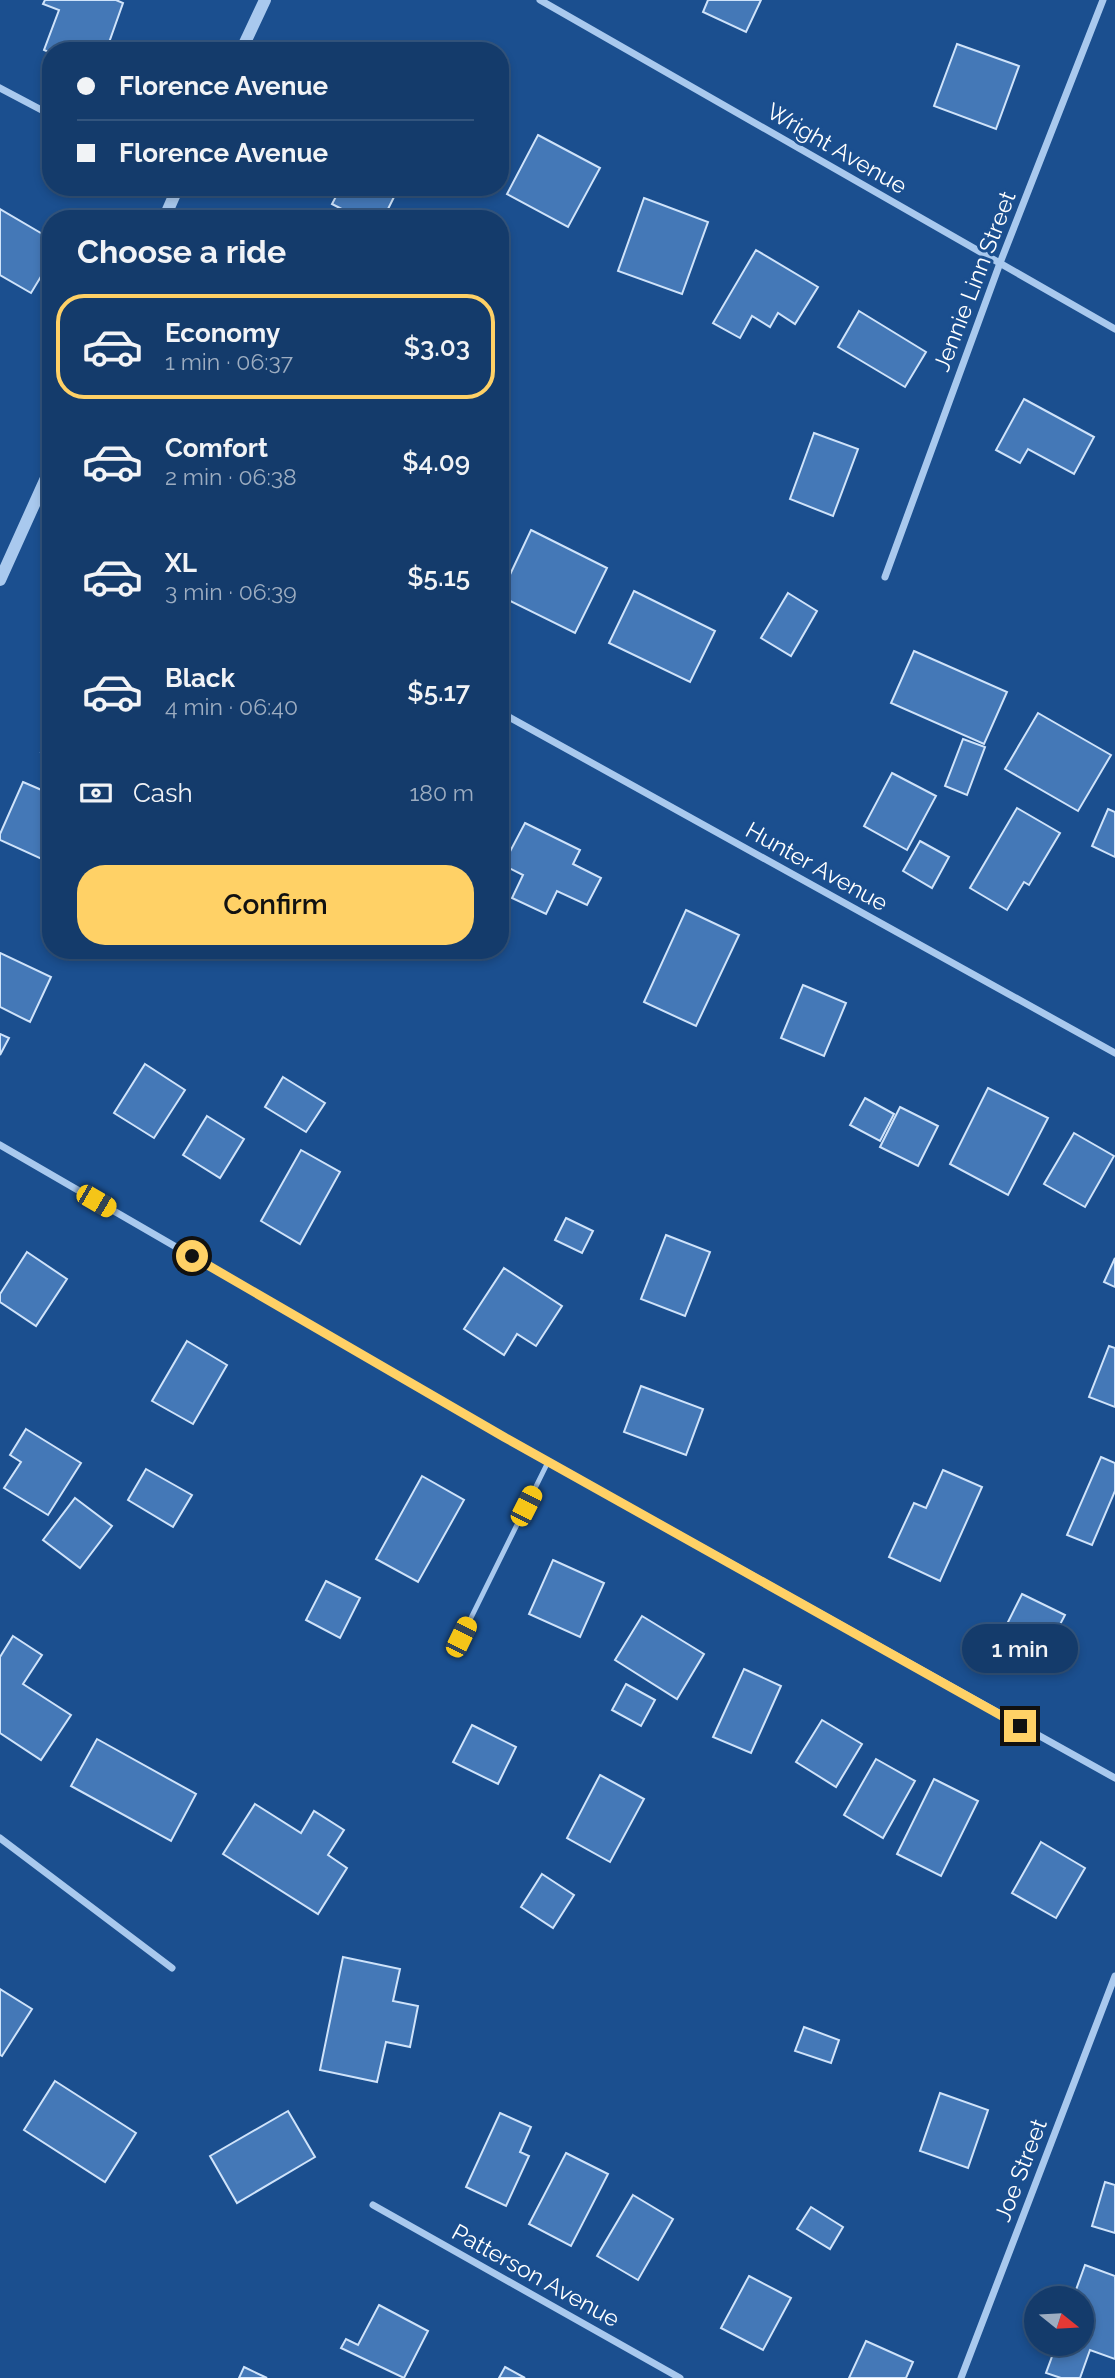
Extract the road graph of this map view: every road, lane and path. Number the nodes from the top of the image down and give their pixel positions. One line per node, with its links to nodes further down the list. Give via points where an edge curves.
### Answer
1 (265, 0): 4 (street)
2 (540, 0): 7 (street, Wright Avenue)
3 (1103, 0): 7 (street, Jennie Linn Street)
4 (245, 42)
5 (0, 88): 6 (street)
6 (42, 110)
7 (1000, 263): 8 (street, Wright Avenue); 10 (street, Jennie Linn Street)
8 (1115, 329)
9 (42, 487): 11 (street)
10 (885, 577)
11 (0, 580)
12 (509, 717): 13 (street, Hunter Avenue)
13 (1115, 1053)
14 (0, 1145): 15 (street)
15 (548, 1462): 16 (lane); 17 (street)
16 (461, 1637)
17 (1115, 1778)
18 (0, 1838): 19 (street)
19 (172, 1968)
20 (1115, 1976): 23 (street, Joe Street)
21 (373, 2205): 22 (street, Patterson Avenue)
22 (680, 2378)
23 (961, 2378)

